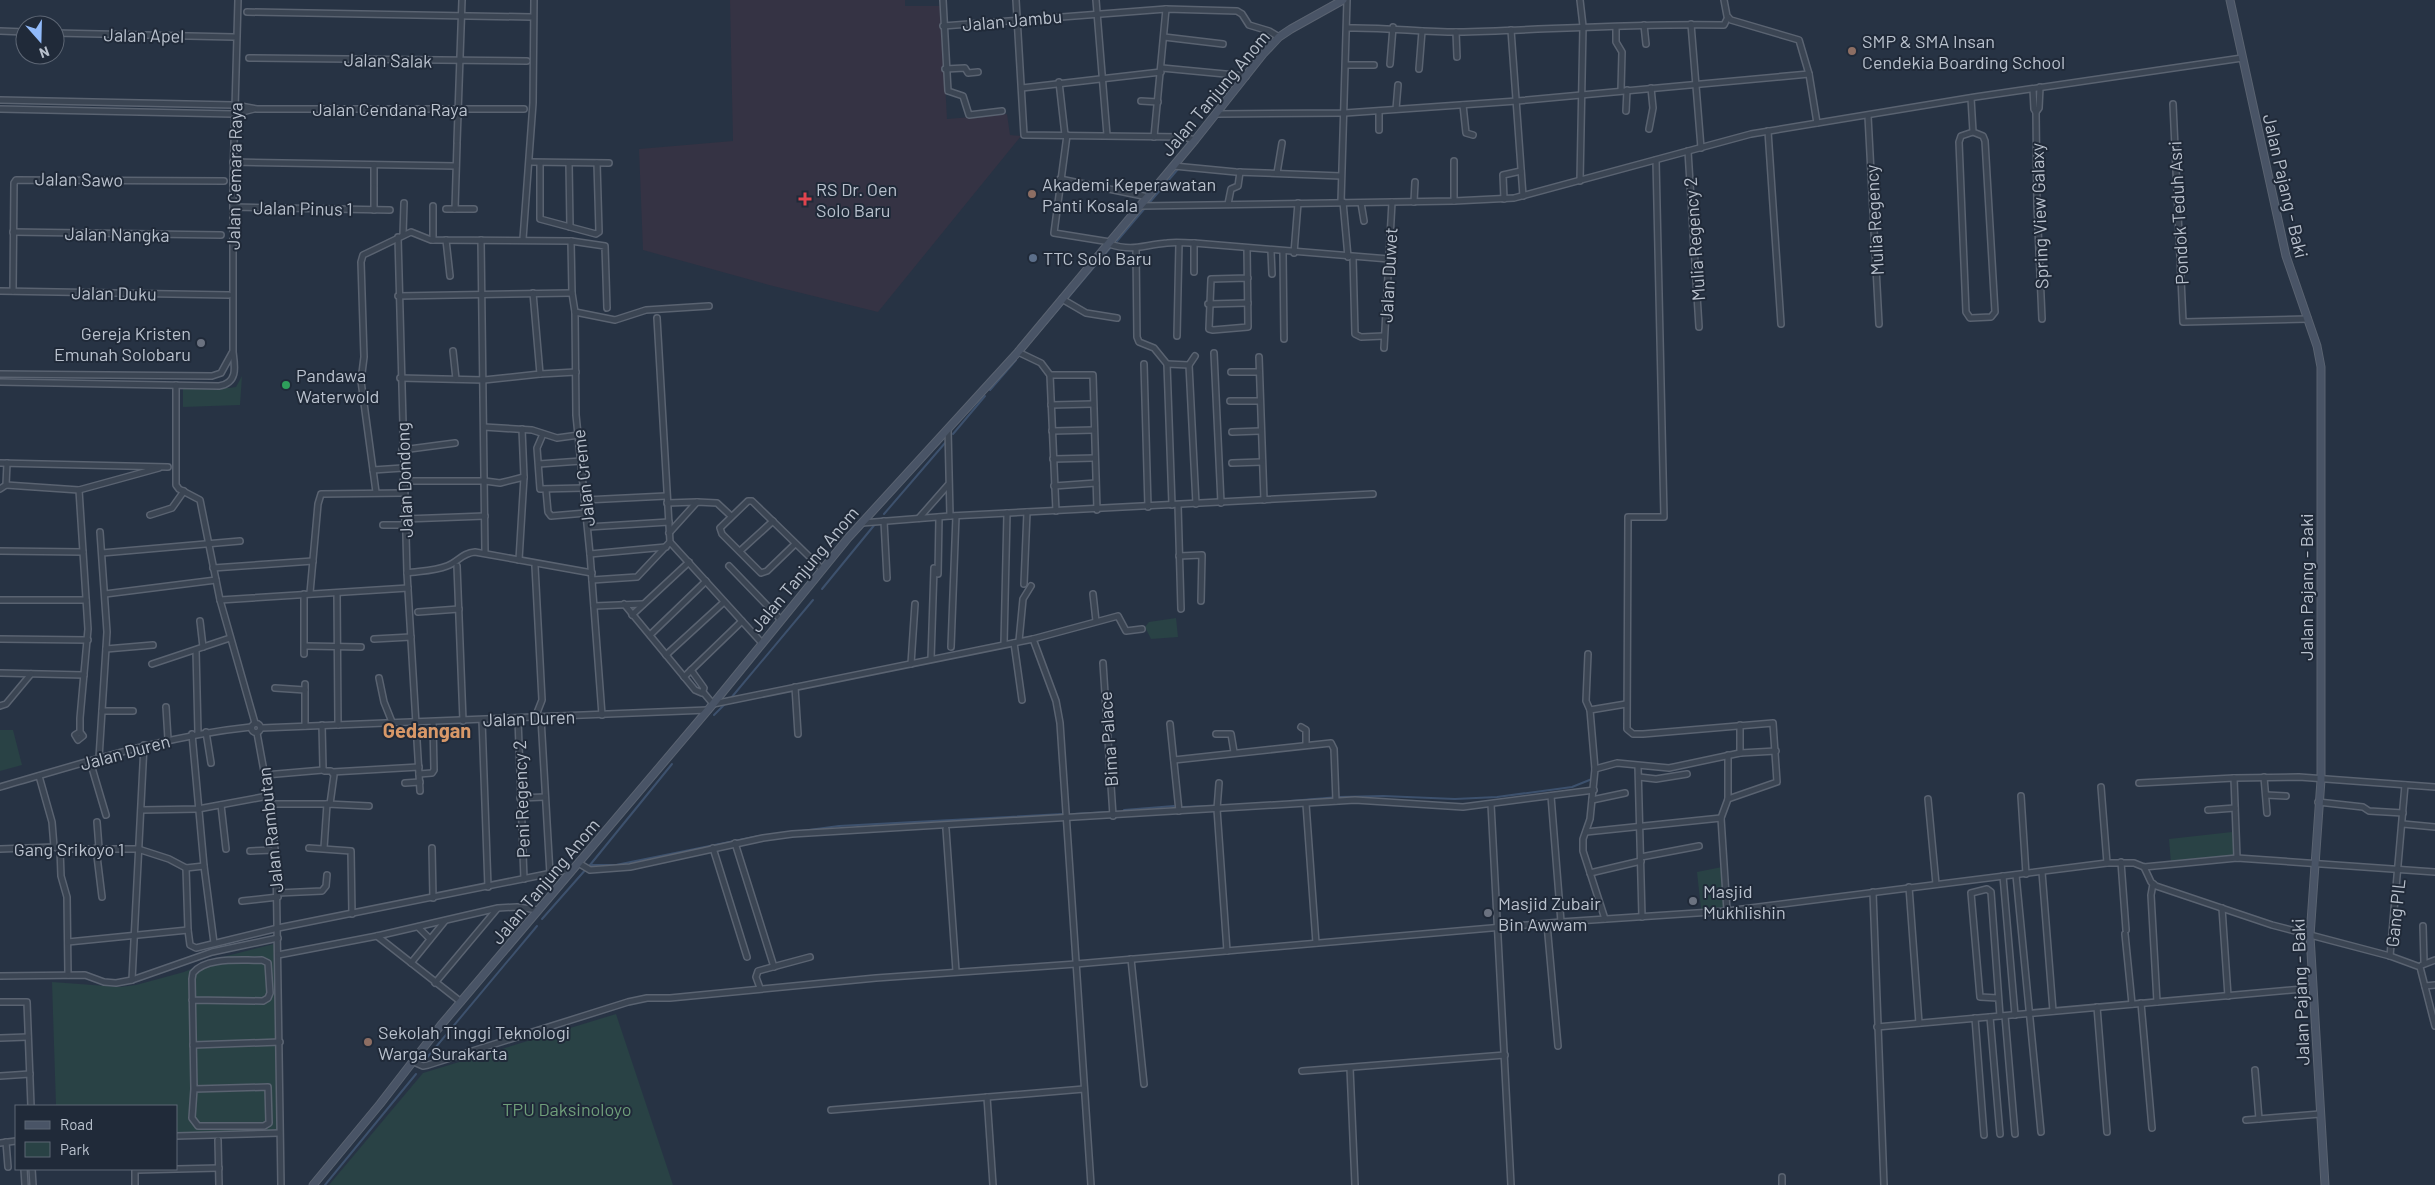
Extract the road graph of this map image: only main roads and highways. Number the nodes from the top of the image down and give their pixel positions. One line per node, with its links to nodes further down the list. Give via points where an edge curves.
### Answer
1 (1343, 0): 3 (main road, Jalan Tanjung Anom, via 1279,37 1018,352 822,569 580,868 538,910)
2 (2230, 0): 4 (main road, Jalan Pajang - Baki, via 2286,256 2319,353 2322,371 2321,777 2310,936)
3 (313, 1185)
4 (2325, 1185)

